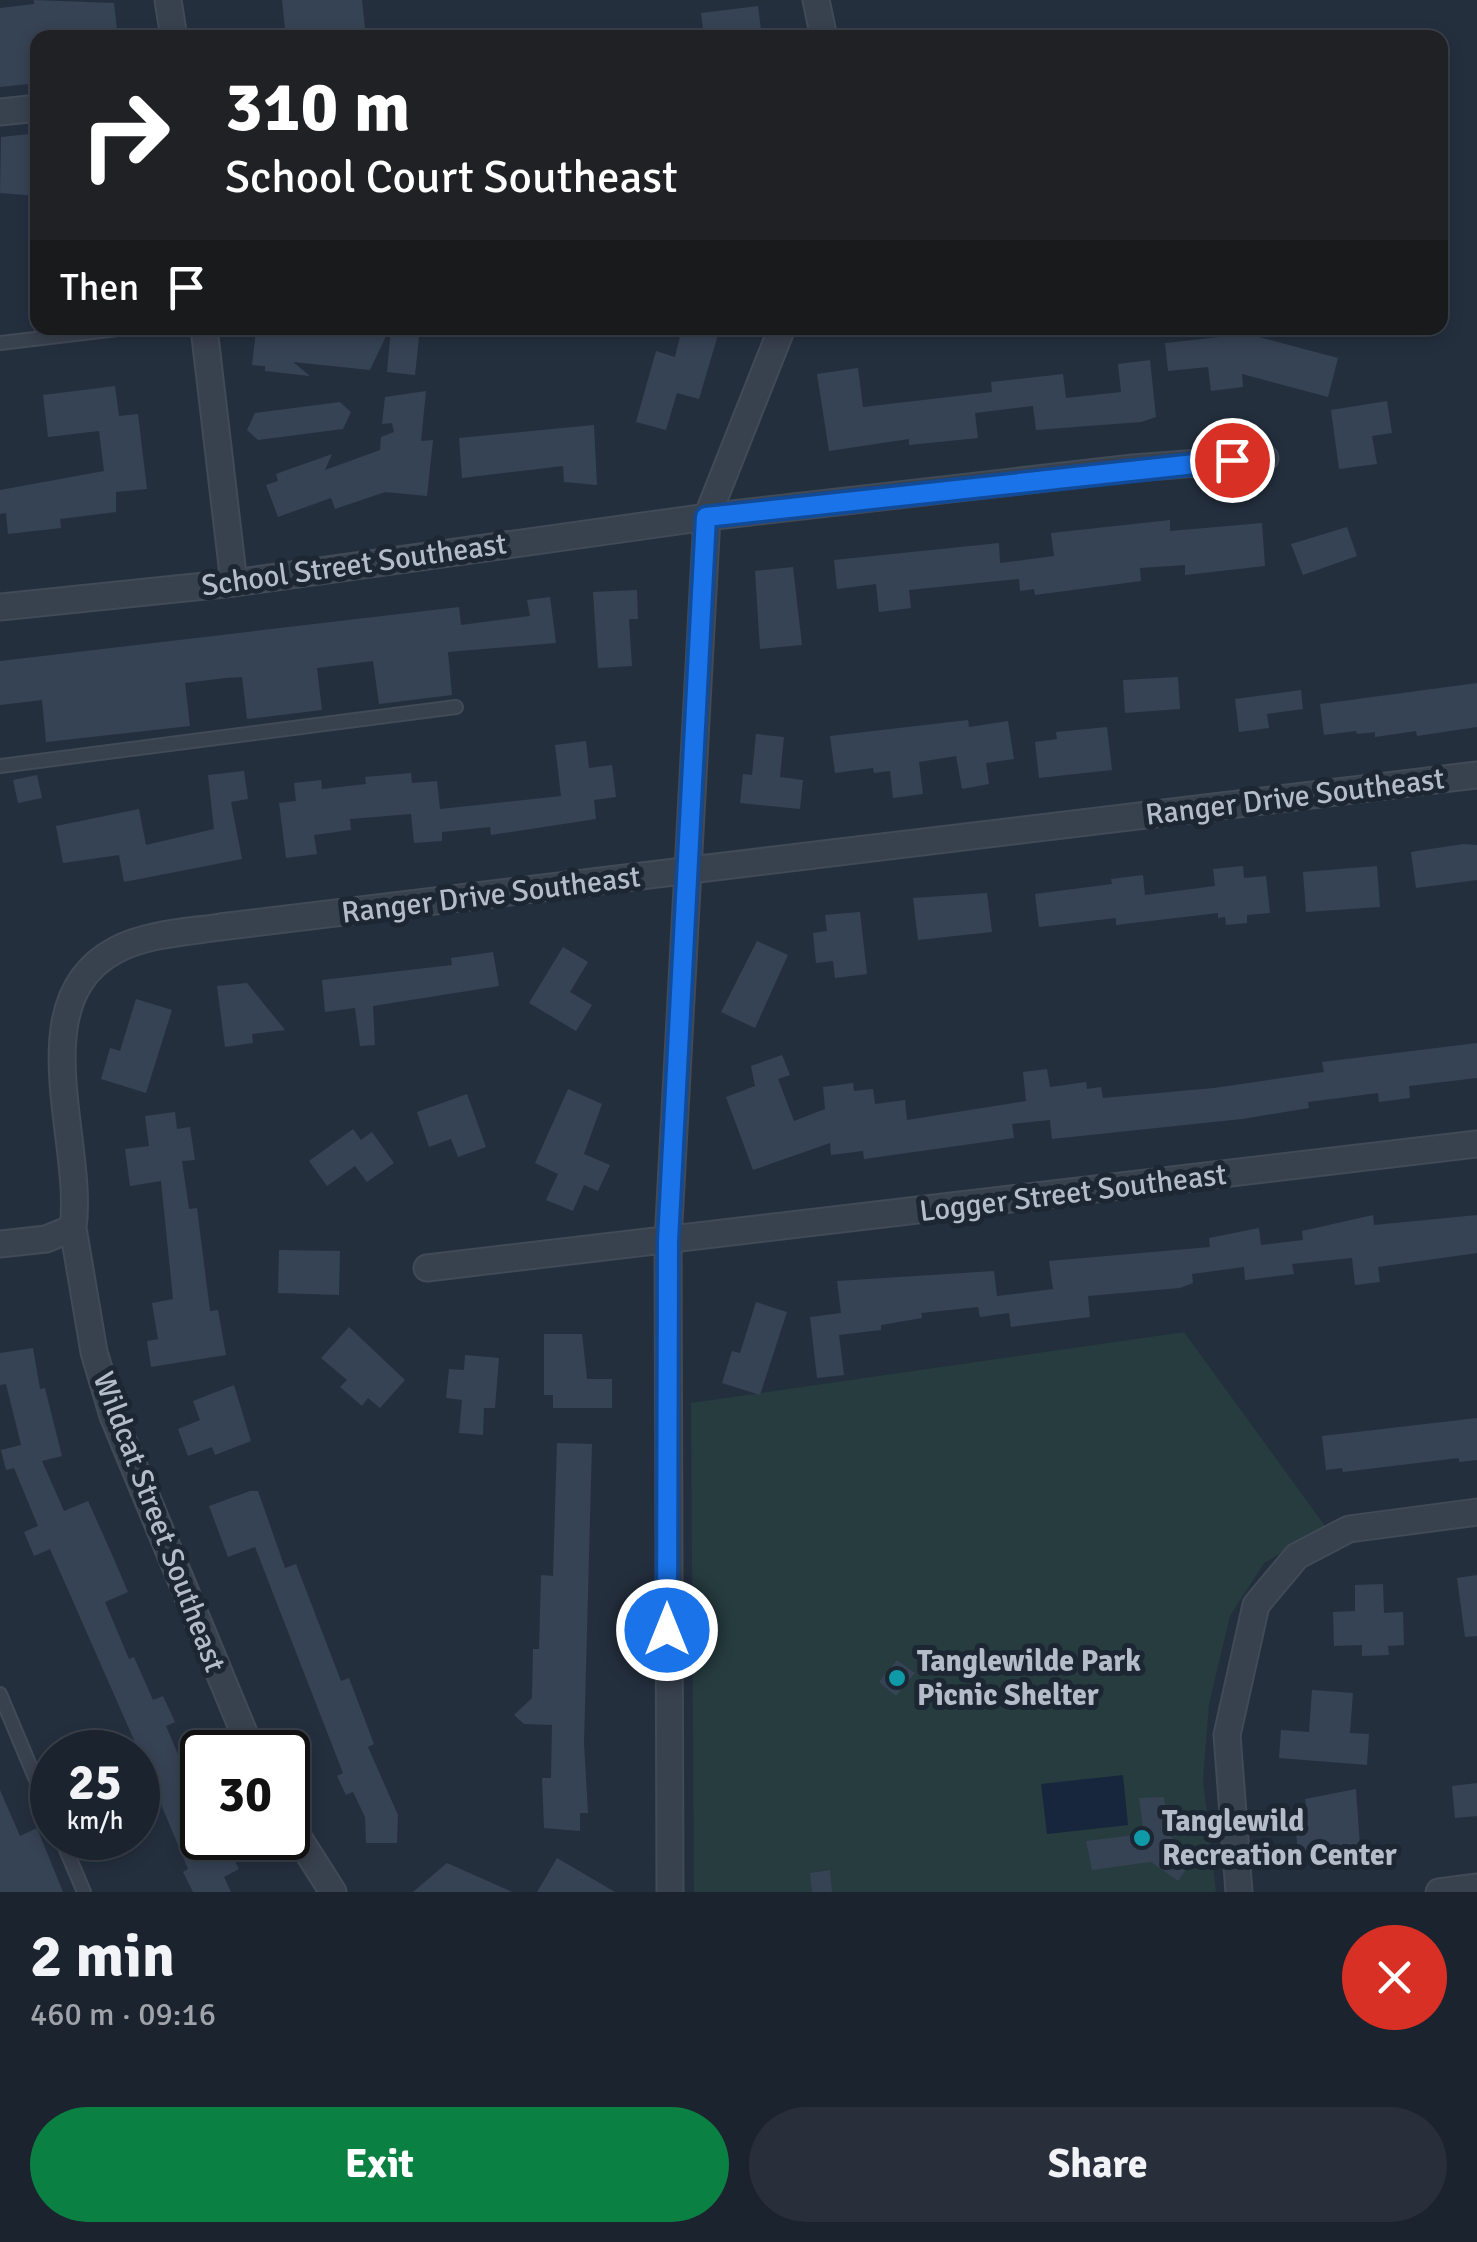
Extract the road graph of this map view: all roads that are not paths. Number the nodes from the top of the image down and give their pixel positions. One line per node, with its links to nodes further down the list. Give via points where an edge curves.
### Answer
1 (168, 0): 3 (street)
2 (816, 0): 4 (street)
3 (173, 30)
4 (822, 30)
5 (30, 109): 6 (street)
6 (0, 112)
7 (67, 335): 10 (lane)
8 (205, 335): 13 (street)
9 (779, 335): 12 (street)
10 (0, 343)
11 (1264, 458): 12 (street, School Street Southeast)
12 (706, 517): 13 (street, School Street Southeast); 18 (street)
13 (234, 583): 14 (street, School Street Southeast)
14 (0, 606)
15 (456, 706): 16 (lane)
16 (0, 766)
17 (1477, 775): 18 (street, Ranger Drive Southeast)
18 (685, 872): 20 (street, Ranger Drive Southeast, via 220,927 113,951 77,986 66,1007); 21 (street)
19 (1477, 1144): 21 (street, Logger Street Southeast)
20 (73, 1228): 22 (street); 26 (street, Wildcat Street Southeast, via 94,1352 113,1416)
21 (668, 1241): 23 (street, Logger Street Southeast); 33 (street)
22 (0, 1244)
23 (427, 1268)
24 (1477, 1512): 34 (street, via 1349,1529 1297,1556 1256,1605 1227,1735)
25 (0, 1694): 27 (lane)
26 (243, 1730)
27 (30, 1766)
28 (310, 1857): 32 (street)
29 (70, 1860): 31 (lane)
30 (1477, 1888): 35 (street)
31 (84, 1892)
32 (332, 1892)
33 (670, 1892)
34 (1239, 1892)
35 (1439, 1892)

